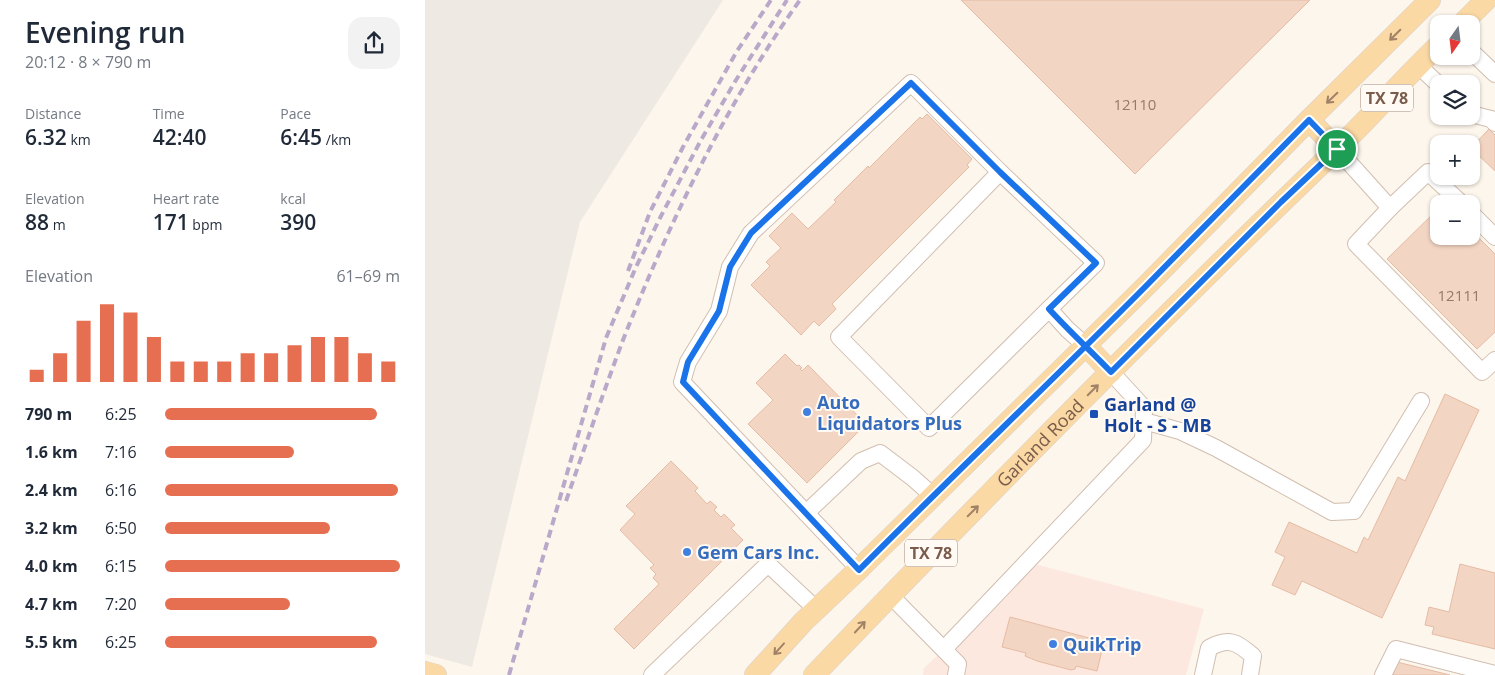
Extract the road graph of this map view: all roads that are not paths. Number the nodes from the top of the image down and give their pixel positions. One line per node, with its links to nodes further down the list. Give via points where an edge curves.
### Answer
1 (1430, 0): 10 (main road, TX 78, one-way to 10)
2 (1486, 0): 3 (main road)
3 (1471, 15)
4 (1430, 55): 6 (main road, Garland Road / TX 78)
5 (1480, 60): 7 (lane)
6 (1419, 66): 8 (lane); 12 (main road, Garland Road / TX 78)
7 (1495, 74)
8 (1430, 76)
9 (1480, 116): 11 (lane)
10 (1309, 120): 12 (main road); 19 (main road, TX 78)
11 (1495, 123)
12 (1337, 149): 15 (lane); 21 (main road, Garland Road / TX 78)
13 (1000, 172): 18 (lane, via 1096,263); 18 (lane, via 839,336 929,428); 25 (lane, via 911,83 751,233 730,267 719,311 688,362 683,382)
14 (1452, 195): 15 (lane, via 1428,172)
15 (1390, 208): 20 (lane, via 1356,244 1482,372)
16 (1480, 222): 17 (lane)
17 (1495, 237)
18 (1049, 309): 19 (lane)
19 (1086, 346): 21 (main road); 24 (main road, TX 78)
20 (1495, 360)
21 (1111, 372): 23 (lane, via 1144,408); 27 (main road, Garland Road / TX 78, one-way to 21)
22 (1421, 401): 23 (lane, via 1354,511 1332,512 1216,448 1179,431)
23 (1144, 421): 30 (lane, via 1143,440)
24 (933, 496): 25 (lane, via 880,453 861,461); 26 (main road, TX 78)
25 (806, 513): 26 (lane)
26 (859, 570): 28 (main road, TX 78)
27 (891, 595): 29 (main road, Garland Road / TX 78, one-way to 27); 30 (lane)
28 (816, 609): 34 (lane, via 768,564); 35 (main road, TX 78, one-way to 35)
29 (841, 647): 36 (main road, Garland Road / TX 78); 37 (main road)
30 (944, 649): 38 (lane, via 958,664)
31 (425, 672): 33 (main road)
32 (1495, 674): 41 (lane, via 1396,649)
33 (436, 675)
34 (652, 675)
35 (755, 675)
36 (814, 675)
37 (830, 675)
38 (956, 675)
39 (1203, 675): 40 (lane, via 1209,648 1222,641 1241,645 1253,656)
40 (1251, 675)
41 (1383, 675)

